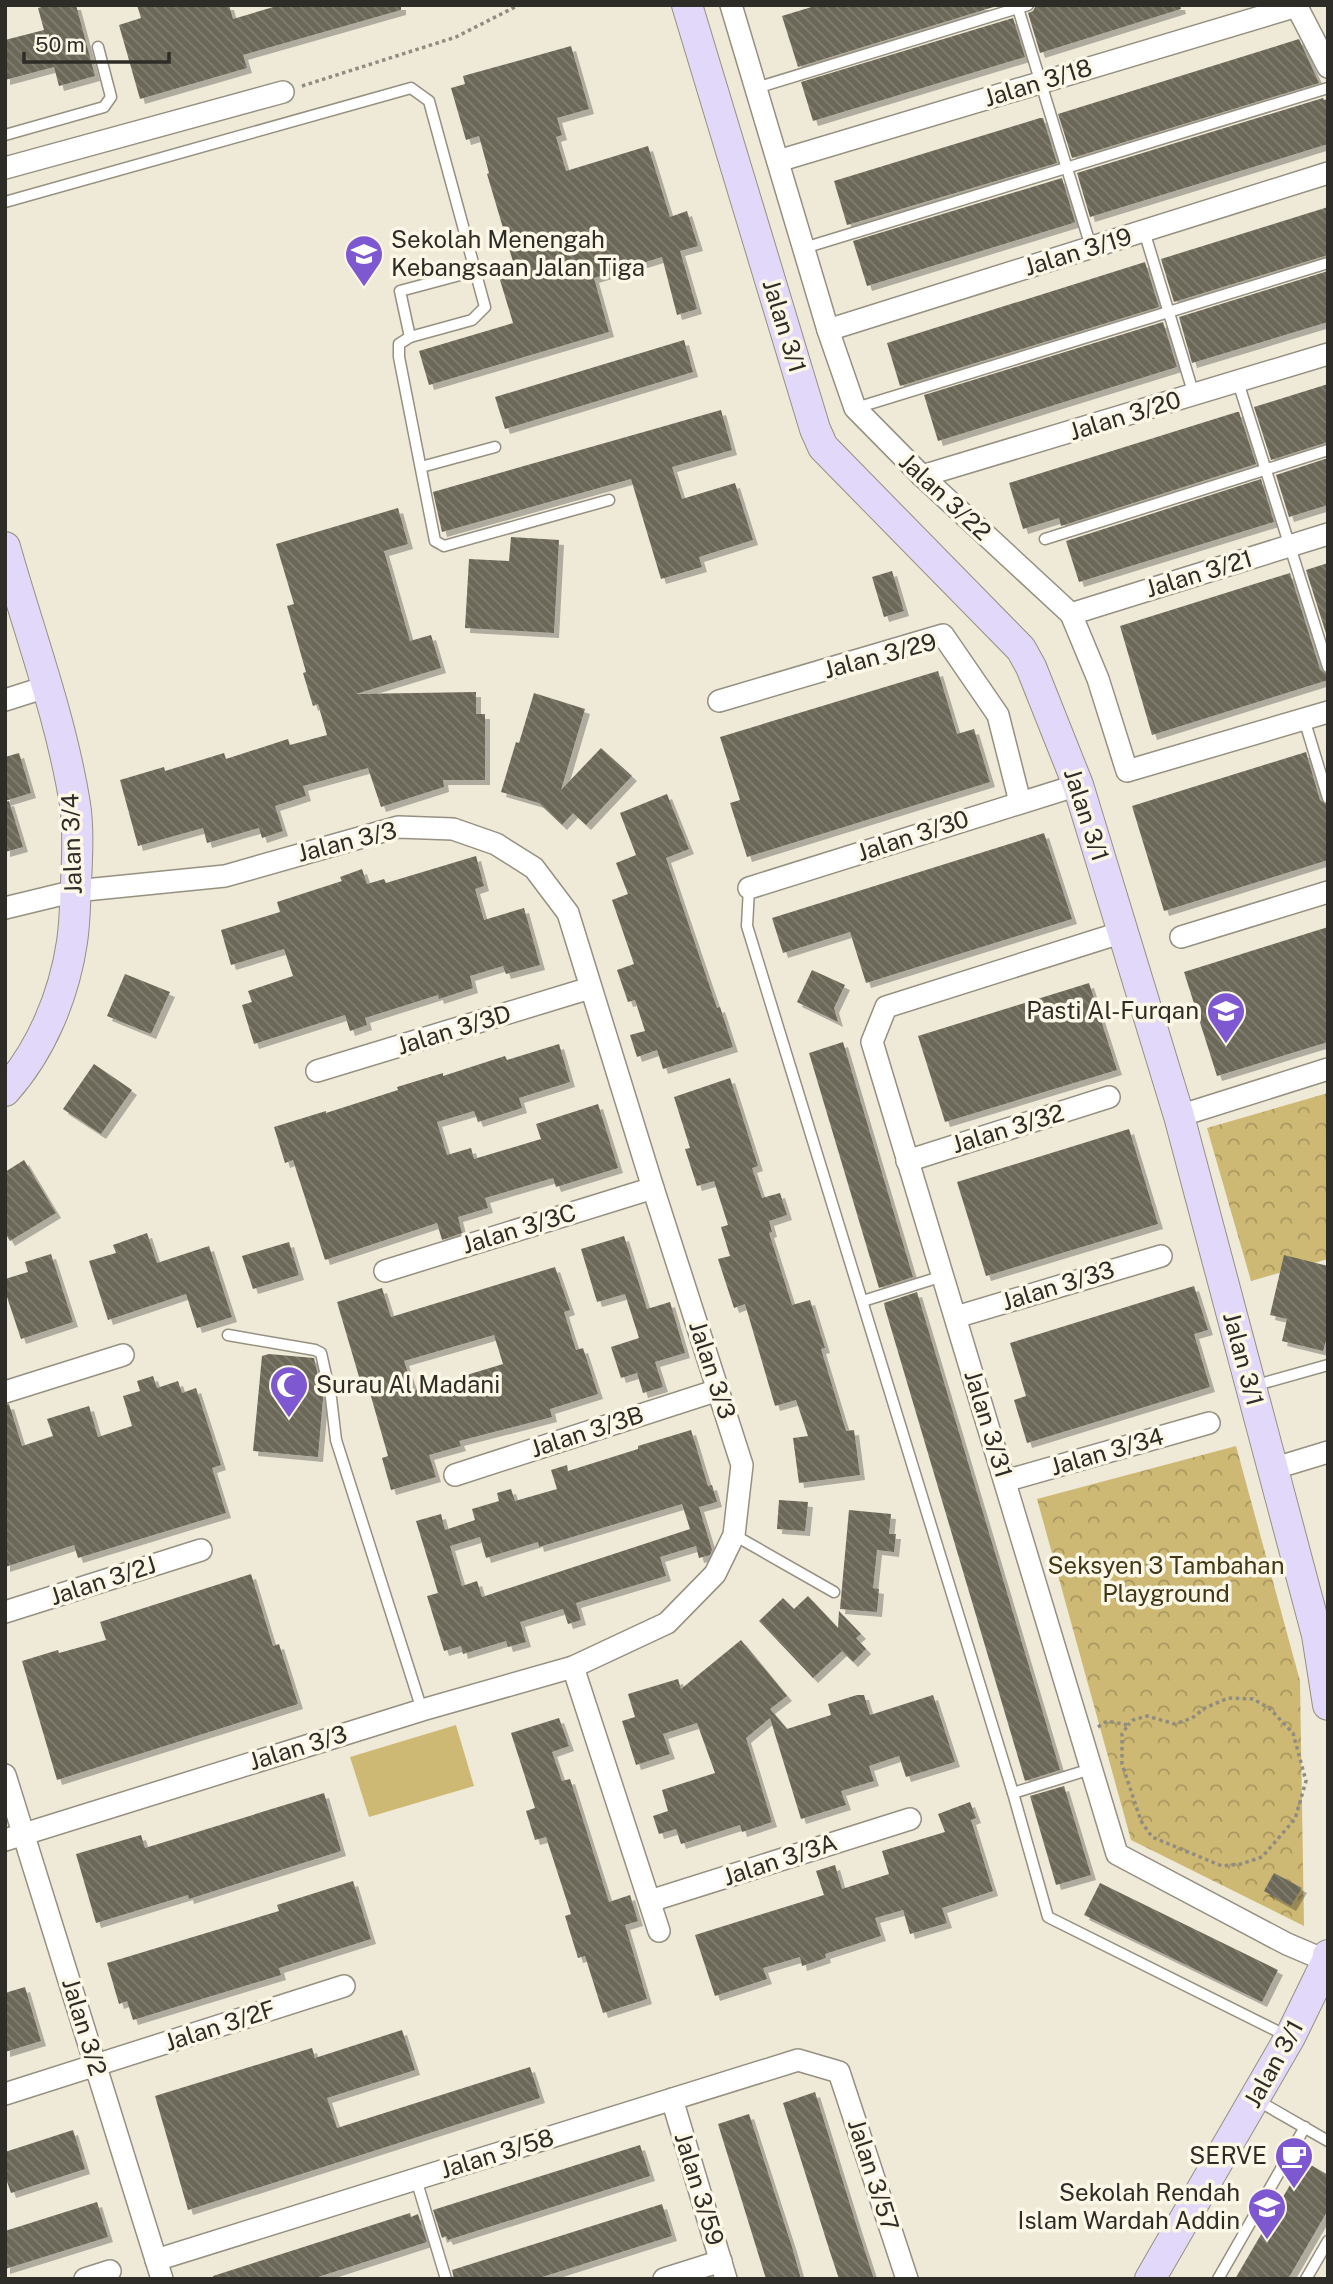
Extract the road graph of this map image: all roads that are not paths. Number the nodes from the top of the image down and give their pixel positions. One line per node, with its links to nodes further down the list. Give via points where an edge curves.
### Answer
1 (731, 5): 8 (street, Jalan 3/22)
2 (693, 6): 46 (street, Jalan 3/1, via 822,447 1021,649)
3 (1021, 6): 7 (lane); 8 (lane)
4 (1297, 6): 6 (street); 7 (street, Jalan 3/18)
5 (98, 47): 11 (lane, via 111,97 104,107)
6 (1328, 67)
7 (1041, 82): 12 (street, Jalan 3/18); 14 (lane)
8 (756, 88): 12 (street, Jalan 3/22)
9 (1328, 88): 14 (lane)
10 (283, 92): 13 (street)
11 (5, 135)
12 (778, 161): 19 (street, Jalan 3/22)
13 (5, 167)
14 (1067, 168): 18 (lane); 19 (lane)
15 (1328, 173): 17 (street, Jalan 3/19)
16 (5, 202): 21 (lane, via 411,89 429,101)
17 (1144, 231): 18 (street, Jalan 3/19); 22 (lane)
18 (1091, 247): 23 (street, Jalan 3/19)
19 (804, 248): 23 (street, Jalan 3/22)
20 (1328, 262): 22 (lane)
21 (475, 271): 24 (lane, via 485,307 472,320); 24 (lane, via 400,291)
22 (1169, 312): 27 (lane); 28 (lane)
23 (828, 330): 28 (street, Jalan 3/22)
24 (411, 337): 31 (lane, via 399,344 399,357)
25 (1328, 354): 26 (street, Jalan 3/20)
26 (1238, 382): 27 (street, Jalan 3/20); 32 (lane)
27 (1195, 395): 33 (street, Jalan 3/20)
28 (855, 408): 33 (street, Jalan 3/22)
29 (495, 447): 31 (lane)
30 (1328, 450): 32 (lane)
31 (421, 467): 34 (lane, via 435,541 444,546)
32 (1266, 470): 36 (lane); 37 (lane)
33 (922, 476): 39 (street, Jalan 3/22)
34 (609, 500)
35 (1328, 534): 37 (street, Jalan 3/21)
36 (1045, 539)
37 (1290, 546): 39 (street, Jalan 3/21); 40 (lane)
38 (5, 547): 41 (street, Jalan 3/4)
39 (1071, 614): 45 (street, Jalan 3/22, via 1098,679 1127,771)
40 (1328, 667)
41 (46, 687): 42 (street); 50 (street, Jalan 3/4, via 76,806)
42 (5, 699)
43 (719, 701): 48 (street, Jalan 3/29, via 943,635 998,715)
44 (1328, 712): 45 (street, Jalan 3/22)
45 (1304, 719): 47 (lane)
46 (1078, 785): 48 (street, Jalan 3/30); 53 (street, Jalan 3/1)
47 (1328, 798)
48 (1020, 802): 49 (street, Jalan 3/30)
49 (749, 888): 66 (lane, via 747,926)
50 (75, 891): 52 (street, Jalan 3/3); 55 (street, Jalan 3/3, via 225,876 398,827 453,829 496,845 534,867 568,913); 58 (street, Jalan 3/4, via 72,943 49,1022 32,1057)
51 (1328, 892): 54 (street)
52 (5, 908)
53 (1123, 932): 60 (street, Jalan 3/1); 61 (street, Jalan 3/31, via 886,1007 872,1042)
54 (1181, 937)
55 (590, 988): 57 (street, Jalan 3/3D); 62 (street, Jalan 3/3)
56 (1328, 1069): 60 (street)
57 (317, 1071)
58 (5, 1091)
59 (1109, 1097): 61 (street, Jalan 3/32)
60 (1178, 1116): 71 (street, Jalan 3/1)
61 (907, 1161): 65 (street, Jalan 3/31)
62 (653, 1188): 64 (street, Jalan 3/3C); 72 (street, Jalan 3/3)
63 (1161, 1255): 67 (street, Jalan 3/33)
64 (385, 1271)
65 (943, 1276): 66 (lane); 67 (street, Jalan 3/31)
66 (863, 1301): 88 (lane)
67 (956, 1317): 78 (street, Jalan 3/31)
68 (228, 1335): 85 (lane, via 321,1353 336,1440)
69 (123, 1355): 73 (street)
70 (1328, 1365): 71 (lane)
71 (1251, 1387): 76 (street, Jalan 3/1)
72 (718, 1390): 77 (street, Jalan 3/3B); 79 (street, Jalan 3/3, via 742,1465)
73 (5, 1392)
74 (1209, 1423): 78 (street, Jalan 3/34)
75 (1328, 1452): 76 (street)
76 (1272, 1469): 84 (street, Jalan 3/1, via 1317,1636)
77 (455, 1475)
78 (1005, 1481): 86 (street, Jalan 3/31)
79 (734, 1535): 81 (lane); 83 (street, Jalan 3/3, via 715,1574 667,1623)
80 (201, 1550): 82 (street, Jalan 3/2J)
81 (834, 1592)
82 (5, 1612)
83 (573, 1667): 85 (street, Jalan 3/3); 91 (street)
84 (1328, 1705)
85 (422, 1710): 90 (street, Jalan 3/3)
86 (1091, 1769): 88 (lane); 94 (street, Jalan 3/31, via 1117,1854)
87 (5, 1775): 90 (street, Jalan 3/2)
88 (1013, 1793): 96 (lane, via 1048,1917)
89 (910, 1819): 91 (street, Jalan 3/3A)
90 (14, 1837): 97 (street, Jalan 3/2)
91 (650, 1901): 92 (street)
92 (659, 1931)
93 (1328, 1955): 94 (street, Jalan 3/1)
94 (1327, 1961): 96 (street, Jalan 3/1)
95 (344, 1986): 97 (street, Jalan 3/2F)
96 (1290, 2037): 101 (street, Jalan 3/1)
97 (96, 2065): 99 (street, Jalan 3/2F); 106 (street, Jalan 3/2)
98 (839, 2071): 100 (street, Jalan 3/58, via 798,2060); 112 (street, Jalan 3/57)
99 (5, 2094)
100 (672, 2099): 104 (street, Jalan 3/58); 107 (street, Jalan 3/59)
101 (1255, 2099): 102 (lane); 113 (street, Jalan 3/1)
102 (1305, 2127): 103 (lane); 114 (lane)
103 (1328, 2141)
104 (416, 2179): 106 (street, Jalan 3/58); 110 (lane)
105 (1328, 2241): 115 (lane)
106 (159, 2269)
107 (723, 2270): 111 (street)
108 (110, 2271): 109 (street)
109 (85, 2279)
110 (446, 2279)
111 (664, 2279)
112 (907, 2279)
113 (1150, 2279)
114 (1218, 2279)
115 (1306, 2279)

